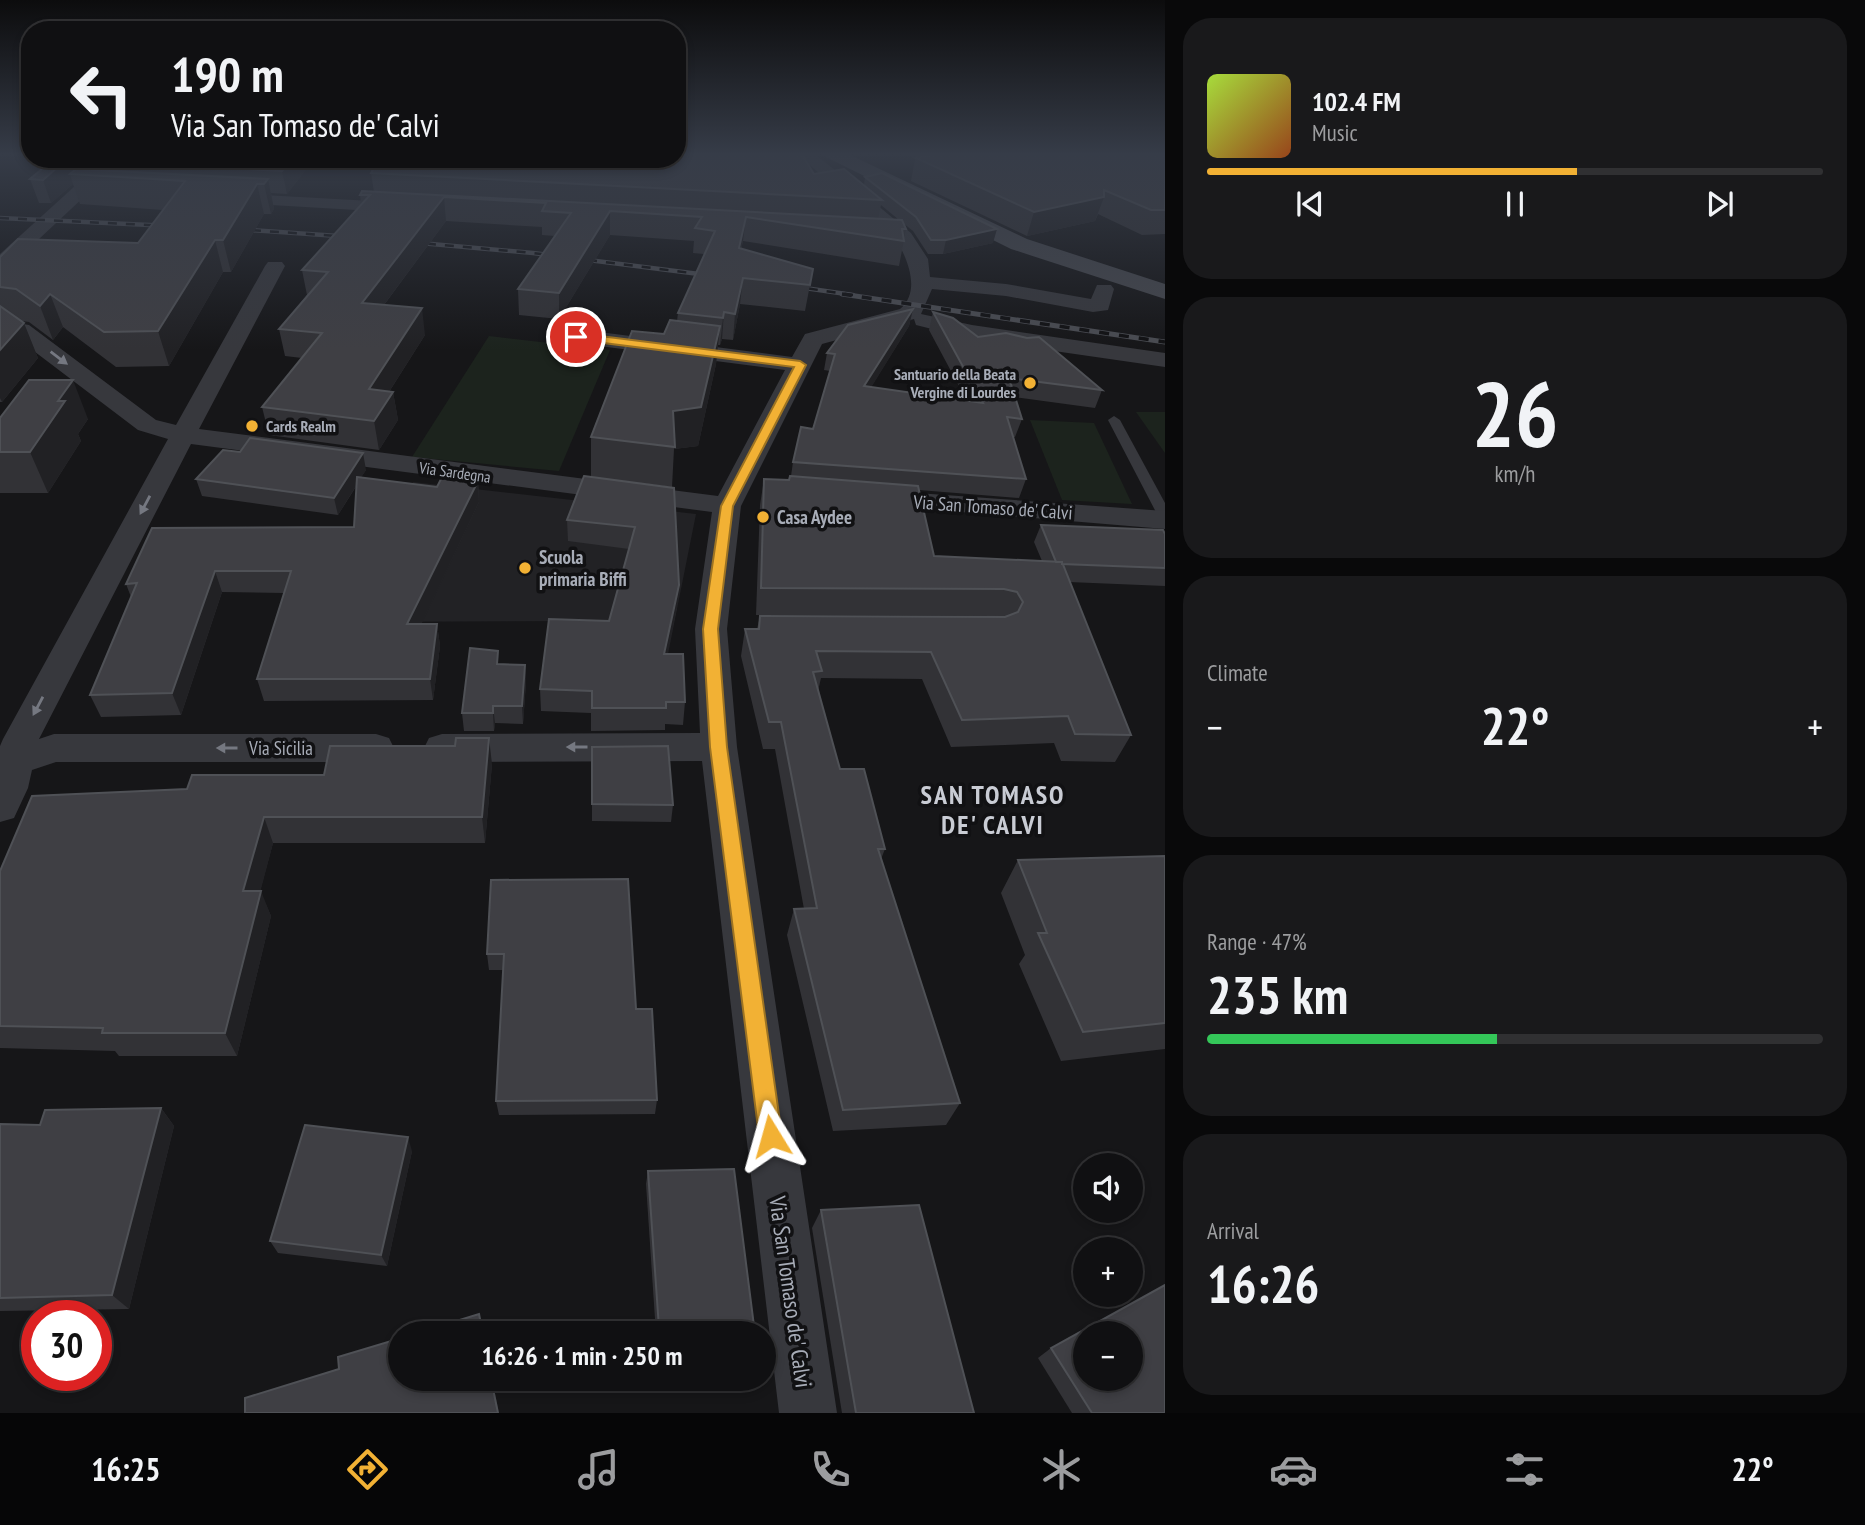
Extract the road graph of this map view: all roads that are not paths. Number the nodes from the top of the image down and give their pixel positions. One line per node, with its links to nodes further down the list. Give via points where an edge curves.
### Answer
1 (50, 219): 7 (street)
2 (891, 219): 6 (street)
3 (965, 219): 12 (main road, via 1019,244)
4 (984, 219): 10 (main road, via 1075,255)
5 (868, 234): 6 (street)
6 (905, 237): 13 (street, via 918,259)
7 (9, 248): 8 (street)
8 (0, 265)
9 (275, 266): 19 (street)
10 (1165, 282)
11 (1104, 289): 13 (street, Via San Tomaso de' Calvi, via 1100,306 1006,290)
12 (1165, 292)
13 (914, 298): 16 (street, via 972,332); 17 (street, Via San Tomaso de' Calvi, via 813,340)
14 (0, 327): 19 (street, Via Sardegna, one-way to 19, via 21,330 147,425)
15 (576, 337): 17 (street)
16 (1165, 360)
17 (800, 365): 20 (street, Via San Tomaso de' Calvi)
18 (1114, 419): 22 (lane)
19 (183, 435): 20 (street, Via Sardegna, via 527,482); 24 (street, one-way to 24)
20 (744, 495): 23 (street, Via San Tomaso de' Calvi, via 724,629)
21 (848, 496): 22 (street, Via San Tomaso de' Calvi)
22 (1165, 518)
23 (719, 747): 24 (street, Via Sicilia, one-way to 24, via 54,748); 26 (street, Via San Tomaso de' Calvi)
24 (7, 761): 25 (street, via 9,788)
25 (0, 807)
26 (807, 1413)

